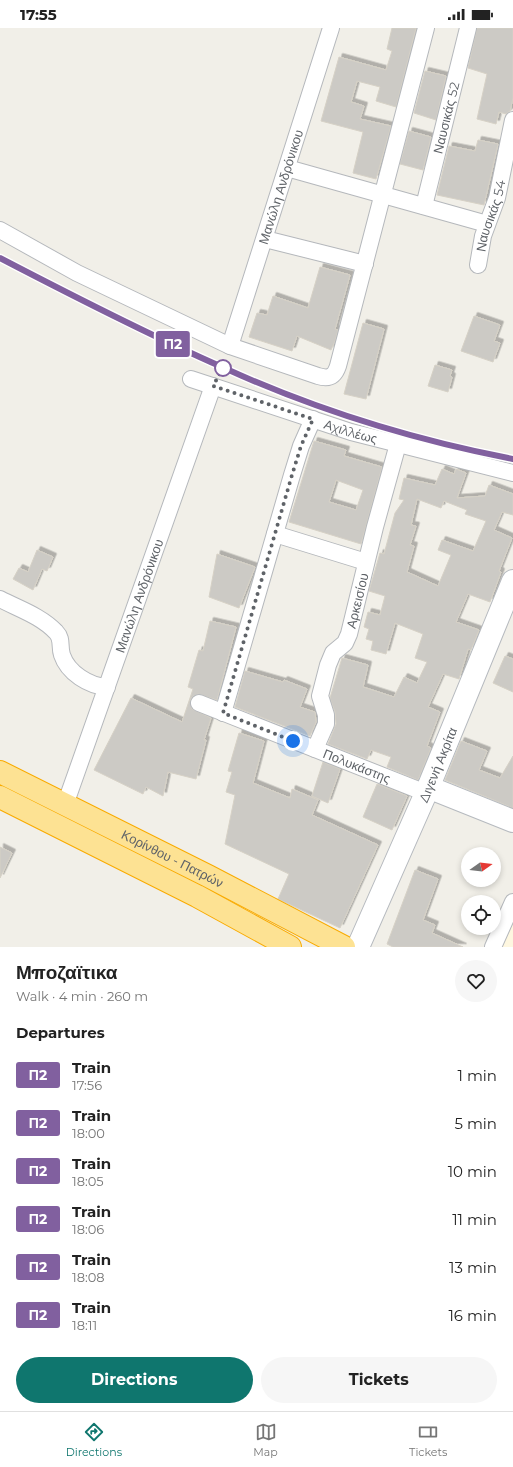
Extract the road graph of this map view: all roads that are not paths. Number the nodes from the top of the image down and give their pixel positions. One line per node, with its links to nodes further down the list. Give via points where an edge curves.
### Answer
1 (332, 28): 5 (street, Μανώλη Ανδρόνικου)
2 (426, 28): 6 (street)
3 (468, 28): 7 (street, Ναυσικάς 52)
4 (513, 120): 8 (street, Ναυσικάς 54, via 497,198)
5 (287, 168): 6 (street); 10 (street, Μανώλη Ανδρόνικου)
6 (383, 195): 7 (street); 11 (street)
7 (424, 206): 8 (street)
8 (487, 224): 12 (street, Ναυσικάς 54)
9 (0, 230): 13 (street, via 77,273)
10 (265, 238): 11 (street); 13 (street, Μανώλη Ανδρόνικου)
11 (365, 264): 13 (street, via 338,366 330,377 318,376)
12 (478, 265)
13 (230, 346)
14 (191, 379): 15 (street, Αχιλλέως)
15 (213, 386): 16 (street, Αχιλλέως); 23 (street, Μανώλη Ανδρόνικου)
16 (313, 419): 17 (street, Αχιλλέως); 19 (street, via 301,446)
17 (398, 444): 18 (street, Αχιλλέως); 20 (street, Αρκεισίου)
18 (513, 473)
19 (274, 534): 20 (street); 25 (street)
20 (366, 562): 26 (street, Αρκεισίου, via 348,637 332,655 321,689 320,698 326,720)
21 (513, 581): 28 (street, Διγενή Ακρίτα)
22 (0, 600): 23 (street, via 50,626 60,637 62,655 69,667 89,684)
23 (107, 687): 30 (street, Μανώλη Ανδρόνικου)
24 (199, 703): 25 (street, Πολυκάστης)
25 (223, 713): 26 (street, Πολυκάστης)
26 (315, 749): 28 (street, Πολυκάστης)
27 (0, 772): 30 (highway, Κορίνθου - Πατρών)
28 (427, 790): 31 (street, Πολυκάστης); 35 (street, Διγενή Ακρίτα)
29 (0, 797): 33 (highway, Κορίνθου - Πατρών, via 197,896)
30 (65, 805): 34 (highway, Κορίνθου - Πατρών)
31 (513, 821)
32 (513, 902): 36 (street)
33 (290, 947)
34 (344, 947)
35 (358, 947)
36 (493, 947)

